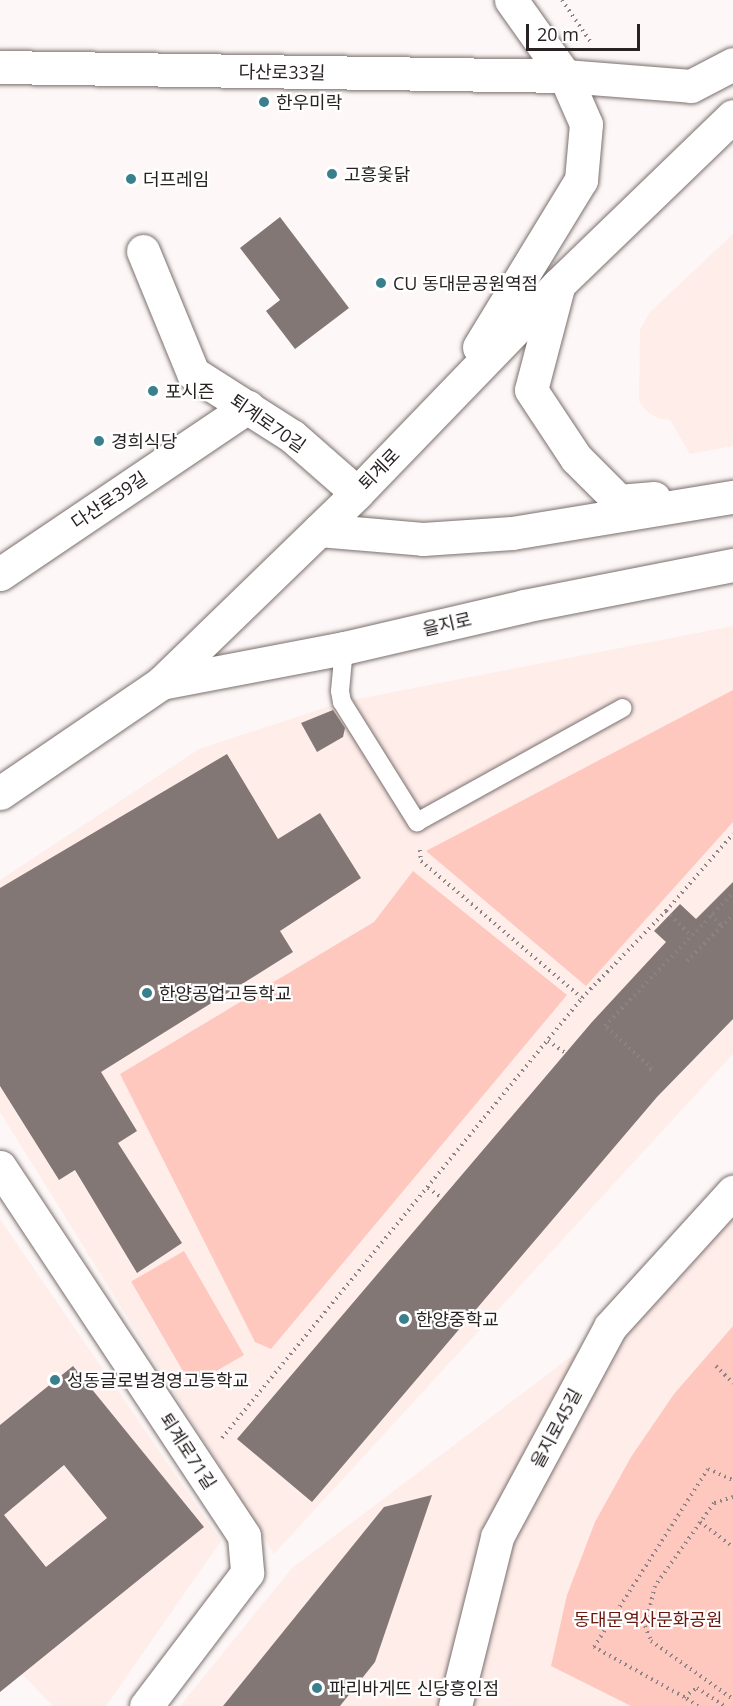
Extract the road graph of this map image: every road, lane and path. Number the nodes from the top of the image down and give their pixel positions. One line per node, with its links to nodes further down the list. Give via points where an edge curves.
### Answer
1 (511, 0): 6 (main road)
2 (562, 0): 3 (path)
3 (593, 45)
4 (733, 64): 6 (main road, 다산로33길, via 691,86)
5 (0, 67): 6 (main road, 다산로33길)
6 (565, 76): 10 (main road, via 586,124 581,180)
7 (733, 116): 9 (main road, 퇴계로)
8 (143, 251): 11 (main road, 퇴계로70길, via 193,372)
9 (558, 285): 10 (main road, 퇴계로); 12 (main road, via 531,390 576,458 620,501)
10 (445, 400): 13 (main road, 퇴계로)
11 (248, 407): 13 (main road, 퇴계로70길, via 292,436); 17 (main road, 다산로39길)
12 (733, 491)
13 (357, 493): 15 (main road, 퇴계로)
14 (733, 497): 15 (main road, via 512,533 423,539)
15 (319, 530): 19 (main road, 퇴계로)
16 (733, 565): 18 (main road, 을지로, via 524,606)
17 (0, 574)
18 (344, 648): 19 (main road, 을지로); 22 (lane, via 342,702)
19 (161, 683): 21 (main road, 퇴계로)
20 (623, 708): 22 (lane)
21 (0, 793)
22 (417, 822): 31 (path, via 421,861)
23 (733, 834): 25 (path)
24 (733, 893): 26 (path)
25 (666, 911): 29 (path); 31 (path)
26 (711, 915): 28 (path); 29 (path)
27 (733, 915): 28 (path)
28 (722, 926): 30 (path)
29 (692, 936): 34 (path, via 605,1026)
30 (687, 961)
31 (582, 998): 32 (path)
32 (548, 1041): 33 (path); 36 (path)
33 (566, 1053)
34 (650, 1070)
35 (0, 1167): 41 (main road, 퇴계로71길)
36 (428, 1188): 38 (path); 41 (path)
37 (733, 1192): 49 (main road, 을지로45길, via 610,1327 497,1537)
38 (442, 1198)
39 (716, 1366): 40 (path)
40 (733, 1383)
41 (198, 1467): 48 (main road, 퇴계로71길, via 244,1536 247,1573)
42 (733, 1480): 47 (path, via 708,1469 594,1647)
43 (733, 1497): 44 (path, via 714,1503)
44 (700, 1522): 45 (path); 46 (path, via 655,1586 645,1626 651,1641)
45 (733, 1546)
46 (732, 1697)
47 (684, 1698): 50 (path); 51 (path, via 697,1688)
48 (146, 1706)
49 (455, 1706)
50 (698, 1706)
51 (725, 1706)

